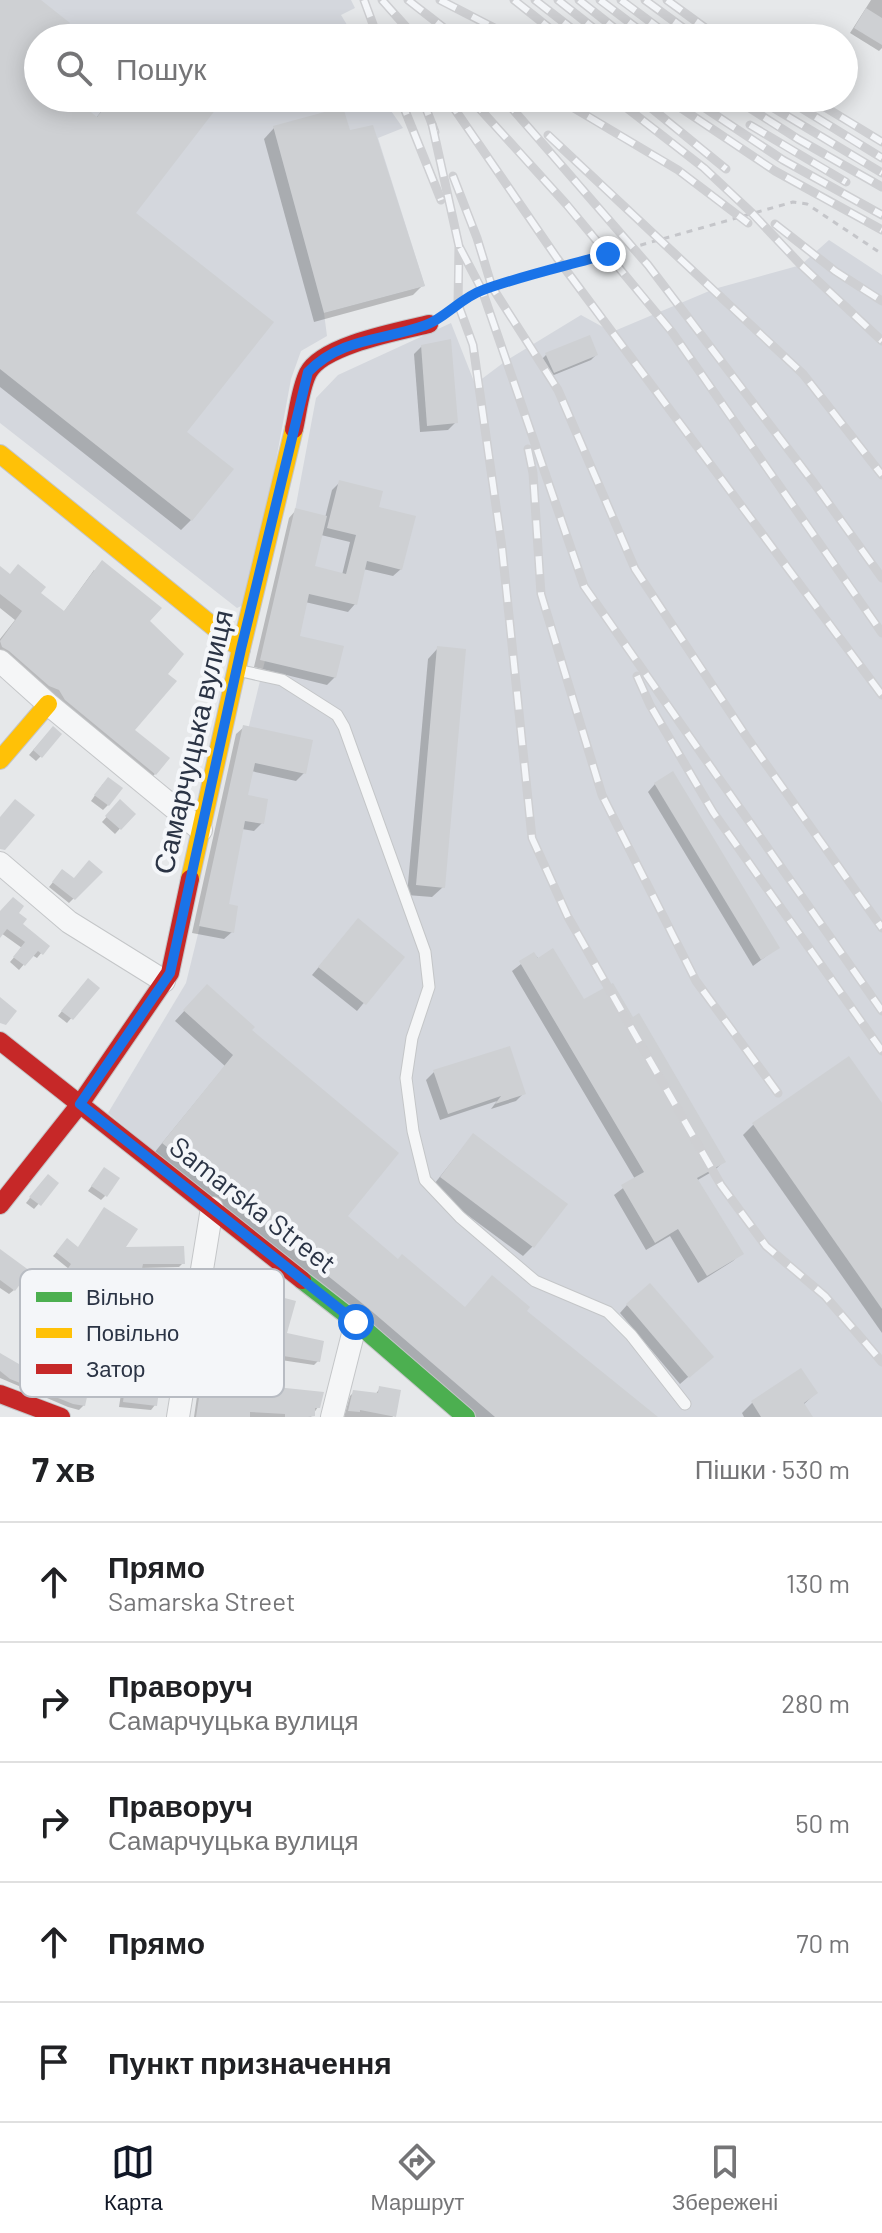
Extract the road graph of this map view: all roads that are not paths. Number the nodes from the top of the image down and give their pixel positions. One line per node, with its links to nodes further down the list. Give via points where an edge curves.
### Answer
1 (429, 324): 3 (street, Самарчуцька вулиця, via 349,345 324,356 308,372)
2 (0, 454): 3 (street)
3 (241, 649): 5 (street, Самарчуцька вулиця)
4 (0, 661): 6 (street)
5 (237, 670): 8 (street, Самарчуцька вулиця); 19 (lane, via 282,680 337,715 344,727 425,952 429,987 406,1078 425,1180 535,1281 608,1312)
6 (48, 704): 7 (street); 8 (street)
7 (0, 760)
8 (201, 830): 10 (street, Самарчуцька вулиця)
9 (0, 863): 10 (street, via 69,922)
10 (164, 981): 12 (street, Самарчуцька вулиця)
11 (0, 1041): 12 (street, Samarska Street)
12 (80, 1104): 13 (street, Самарчуцька вулиця); 14 (street, Samarska Street)
13 (0, 1205)
14 (212, 1208): 15 (street); 16 (street, Samarska Street)
15 (202, 1269)
16 (356, 1322): 22 (street); 23 (street, Samarska Street)
17 (0, 1394): 20 (street)
18 (181, 1397): 21 (street)
19 (685, 1404)
20 (61, 1417)
21 (178, 1417)
22 (332, 1417)
23 (466, 1417)

